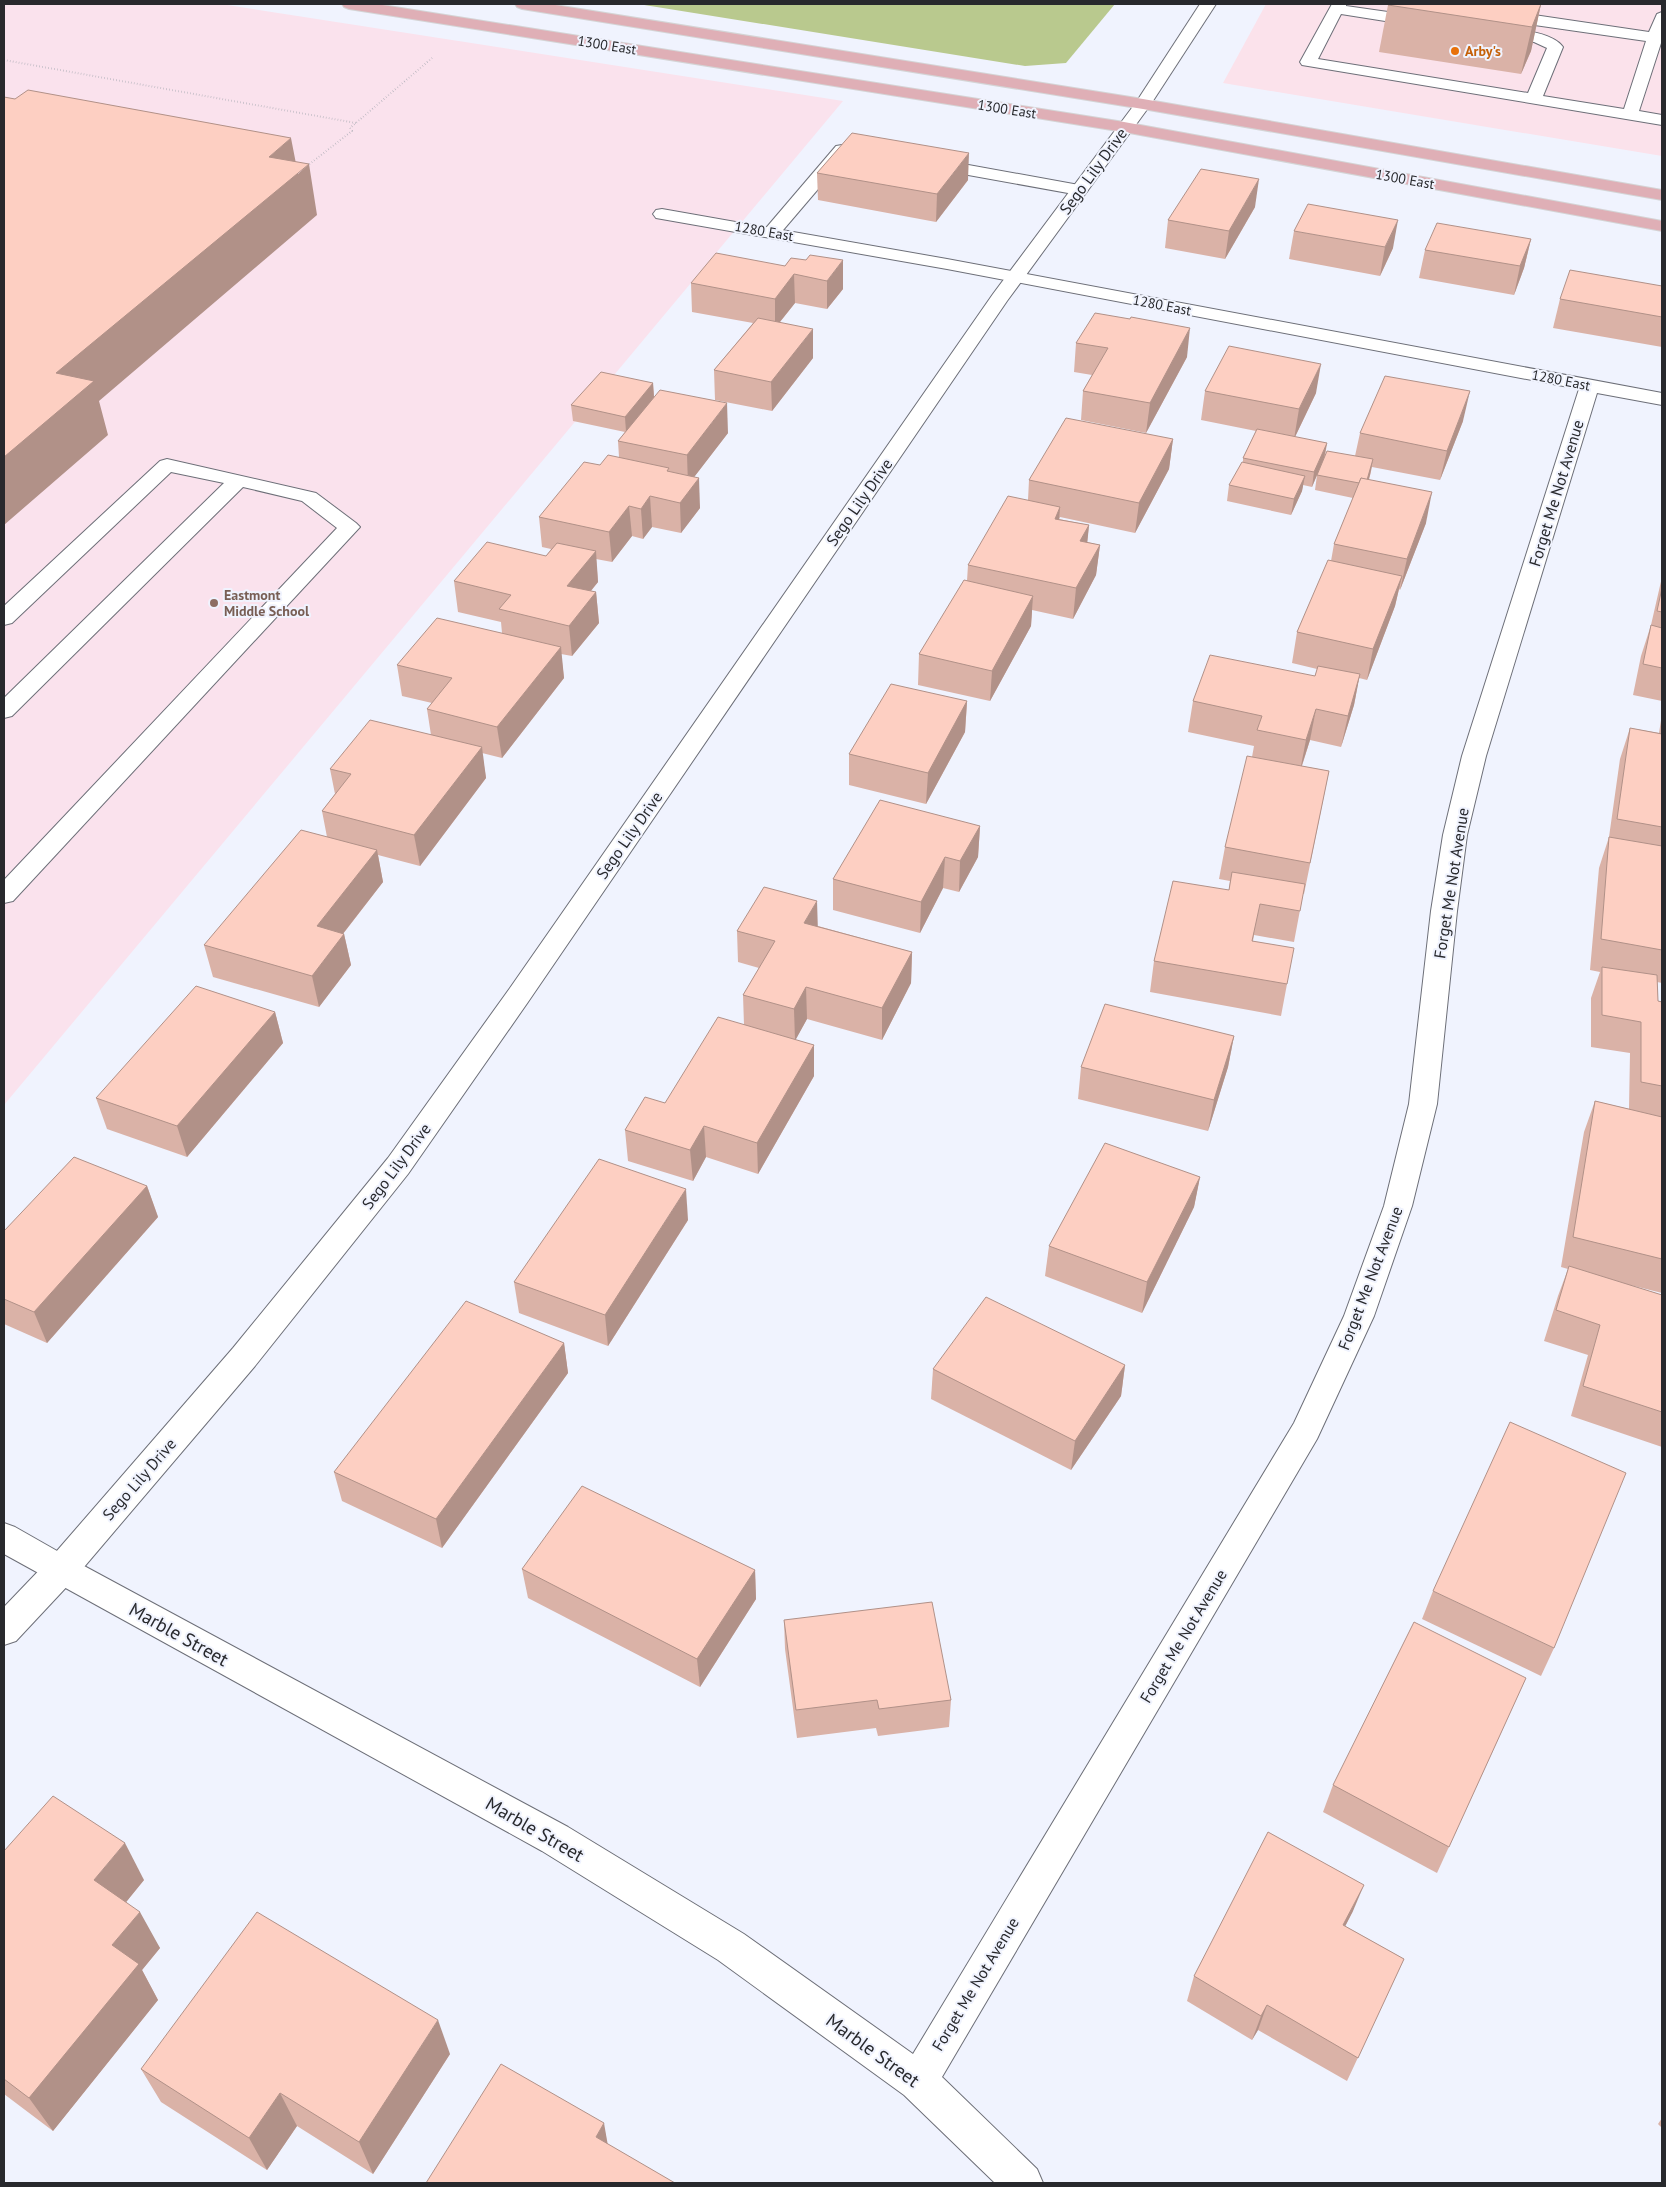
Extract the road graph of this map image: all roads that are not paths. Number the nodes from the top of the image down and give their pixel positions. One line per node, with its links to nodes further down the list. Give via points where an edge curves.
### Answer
1 (349, 4): 14 (main road, 1300 East)
2 (522, 4): 11 (main road, 1300 East)
3 (1208, 4): 11 (street, Sego Lily Drive)
4 (1337, 6): 7 (street); 10 (street, via 1308,62)
5 (1504, 16): 9 (street)
6 (1662, 17): 9 (street)
7 (1435, 24)
8 (1484, 31): 10 (street, via 1551,42 1553,54)
9 (1656, 38): 12 (street)
10 (1534, 99): 12 (street)
11 (1143, 104): 14 (street, Sego Lily Drive); 18 (main road, 1300 East)
12 (1630, 114): 13 (street)
13 (1662, 120)
14 (1124, 127): 17 (street, Sego Lily Drive); 19 (main road, 1300 East)
15 (854, 149): 23 (street, via 844,147)
16 (913, 160): 17 (street)
17 (1079, 190): 24 (street, Sego Lily Drive)
18 (1662, 195)
19 (1582, 212): 20 (main road); 22 (main road, 1300 East)
20 (1662, 212)
21 (662, 214): 23 (street, 1280 East)
22 (1662, 226)
23 (772, 232): 24 (street, 1280 East)
24 (1015, 277): 25 (street, 1280 East); 32 (street, Sego Lily Drive, via 398,1166 244,1357)
25 (1590, 385): 26 (street, 1280 East); 34 (street, Forget Me Not Avenue, via 1474,756 1455,835 1446,892 1423,1104 1398,1206 1359,1316 1306,1430)
26 (1662, 399)
27 (239, 480): 28 (street, via 167,465); 29 (street); 30 (street, via 309,497 349,527)
28 (4, 618)
29 (4, 711)
30 (4, 895)
31 (4, 1536): 32 (street, Marble Street)
32 (61, 1570): 33 (street, Sego Lily Drive); 34 (street, Marble Street, via 555,1839 731,1947)
33 (4, 1630)
34 (918, 2081): 35 (street, Marble Street)
35 (1024, 2183)

